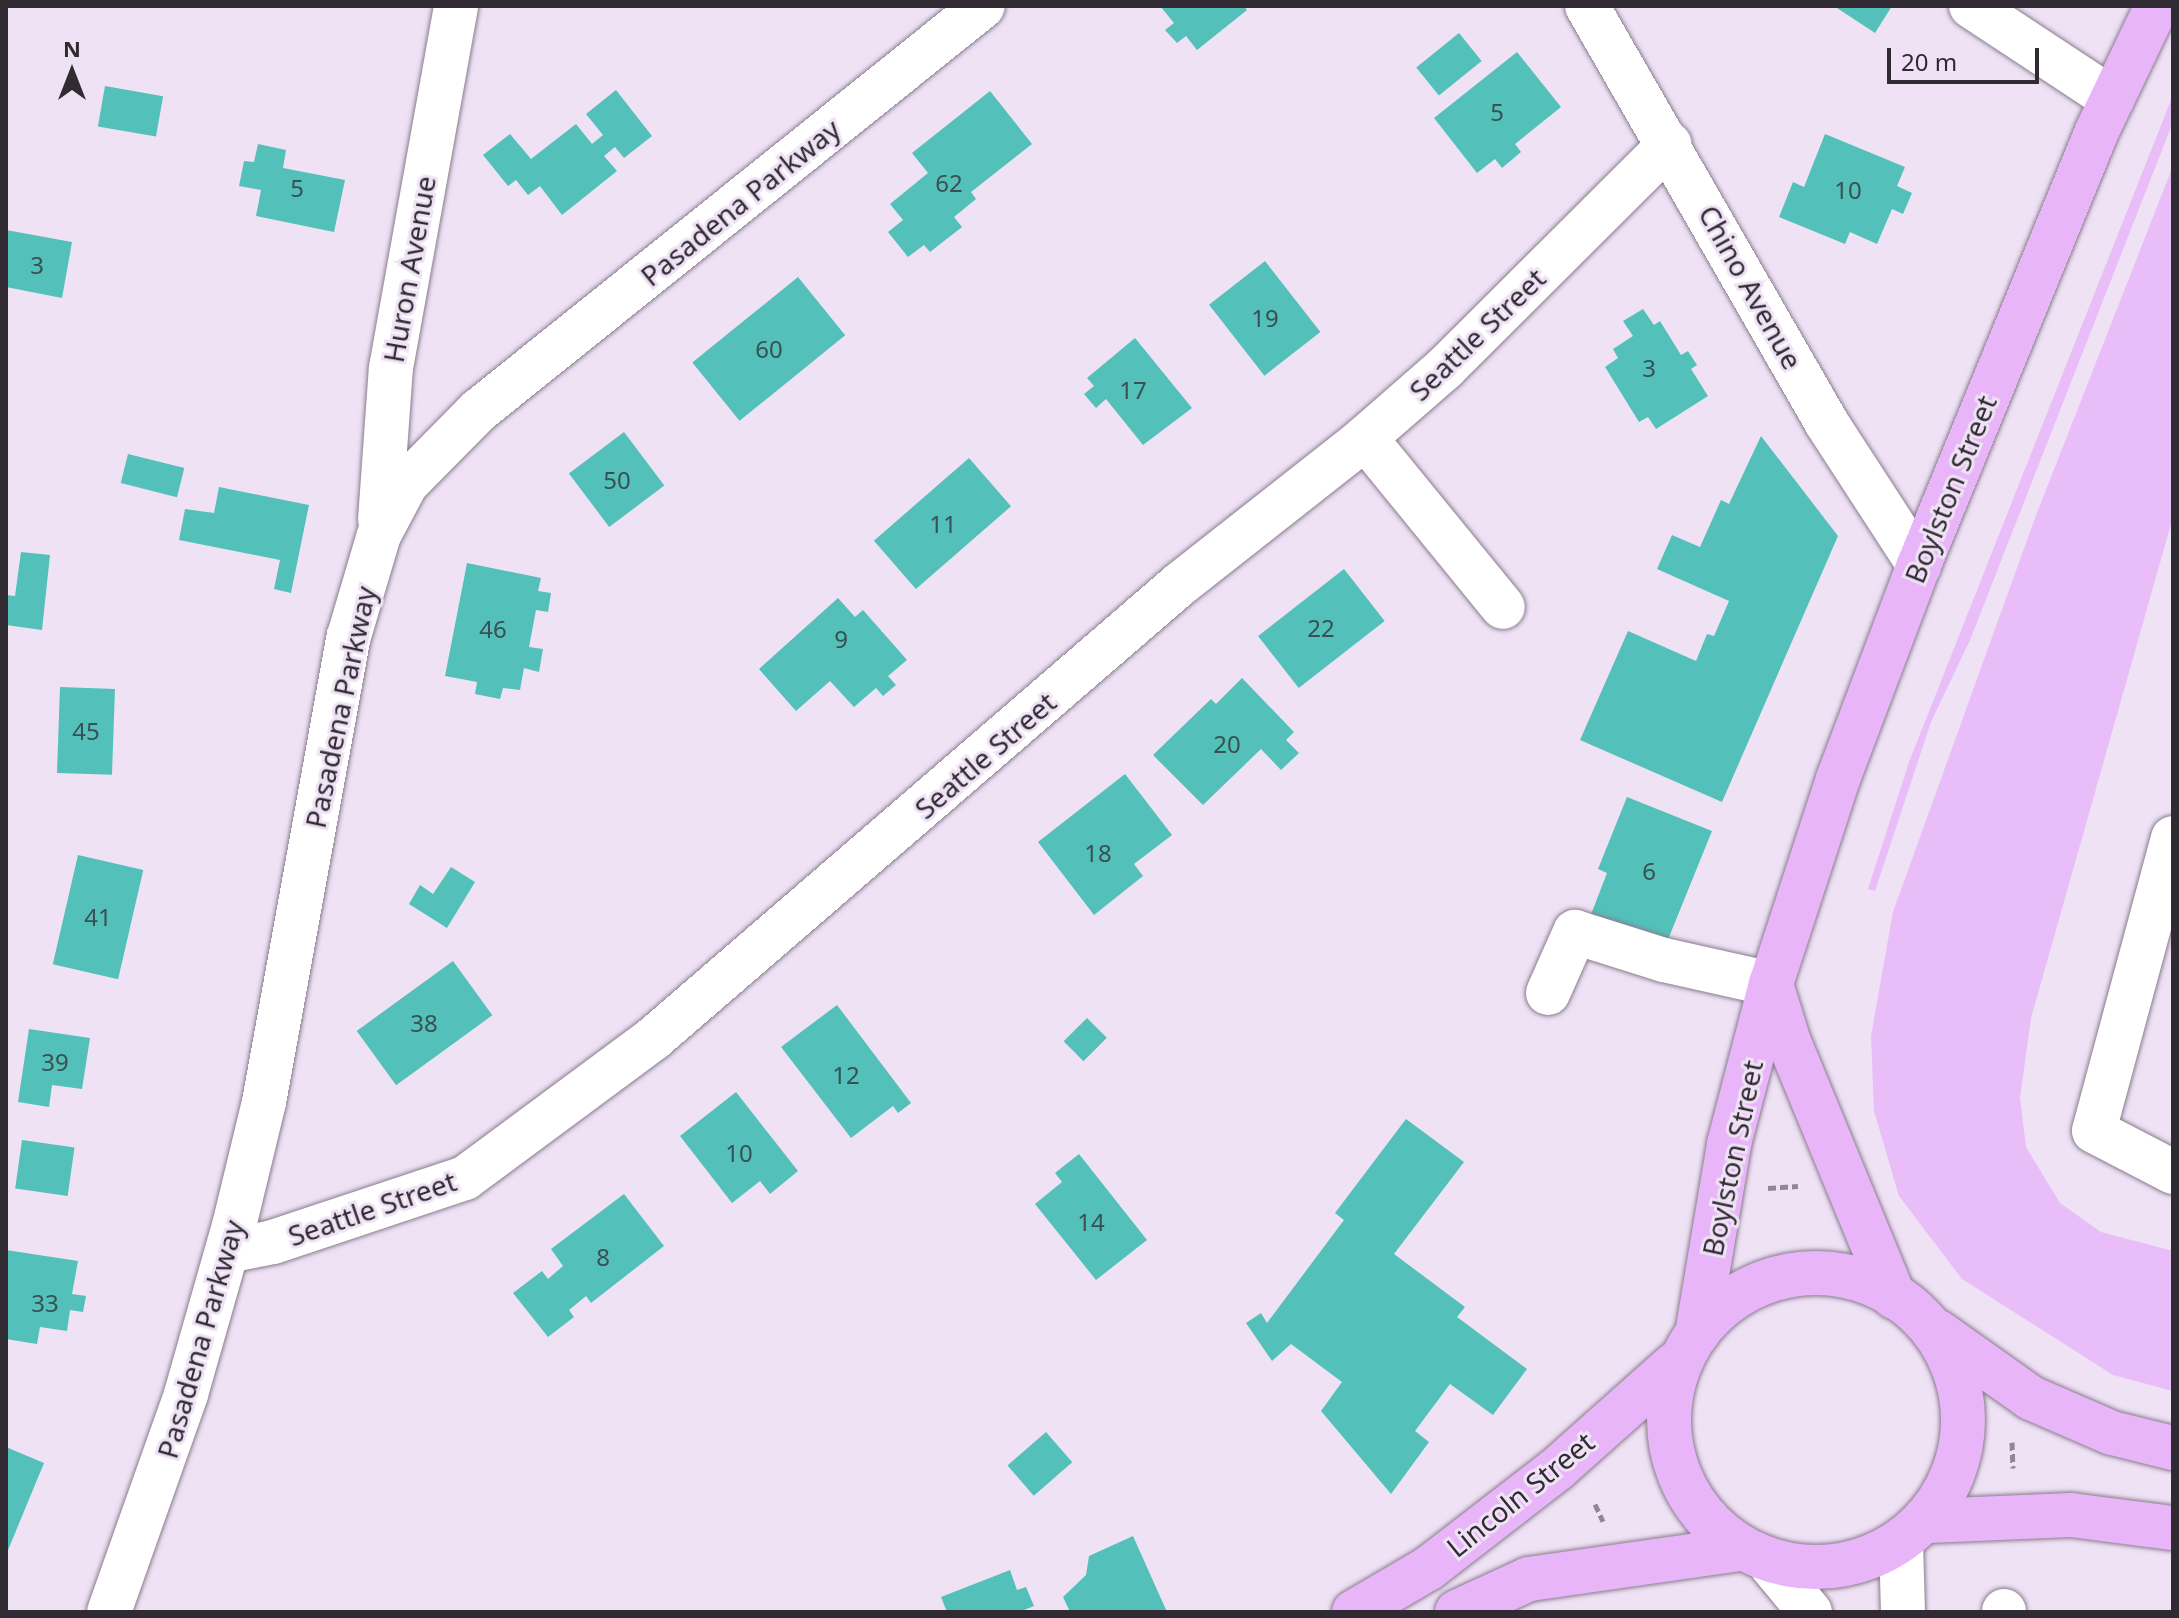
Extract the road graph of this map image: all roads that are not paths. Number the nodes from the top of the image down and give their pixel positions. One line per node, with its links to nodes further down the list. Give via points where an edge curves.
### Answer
1 (456, 6): 9 (street, Huron Avenue, via 391,368)
2 (983, 6): 9 (street, Pasadena Parkway, via 478,411 406,484)
3 (1587, 6): 7 (street, Chino Avenue)
4 (1971, 6): 6 (street)
5 (2157, 6): 6 (main road, Boylston Street)
6 (2112, 99): 10 (main road, Boylston Street)
7 (1670, 144): 8 (street, Seattle Street, via 1445,368); 10 (street, Chino Avenue, via 1826,422)
8 (1365, 438): 11 (street); 16 (street, Seattle Street, via 1180,584 654,1038 465,1178 273,1242)
9 (379, 535): 16 (street, Pasadena Parkway, via 349,636 264,1102)
10 (1919, 565): 13 (main road, Boylston Street, via 1838,779)
11 (1503, 607)
12 (2173, 838): 15 (street, via 2094,1131)
13 (1771, 984): 14 (street, via 1664,960 1575,932); 17 (main road, Boylston Street, via 1789,1042); 18 (main road, Boylston Street, via 1729,1144)
14 (1548, 993)
15 (2173, 1172)
16 (228, 1251): 24 (street, Pasadena Parkway, via 154,1494)
17 (1906, 1308): 18 (main road, Lincoln Street, via 1841,1274 1776,1279 1746,1290); 19 (main road, via 2031,1398 2112,1433); 21 (main road, via 1945,1347 1964,1409 1954,1473)
18 (1687, 1348): 22 (main road, Boylston Street, via 1671,1441 1683,1479 1704,1513); 25 (main road, Lincoln Street, via 1557,1469 1429,1568)
19 (2173, 1448)
20 (2173, 1528): 21 (main road, via 2071,1515)
21 (1914, 1531): 22 (main road, via 1872,1555 1821,1566); 27 (street)
22 (1756, 1557): 23 (main road, via 1529,1579); 26 (street)
23 (1462, 1611)
24 (109, 1612)
25 (1354, 1612)
26 (1810, 1612)
27 (1903, 1612)

